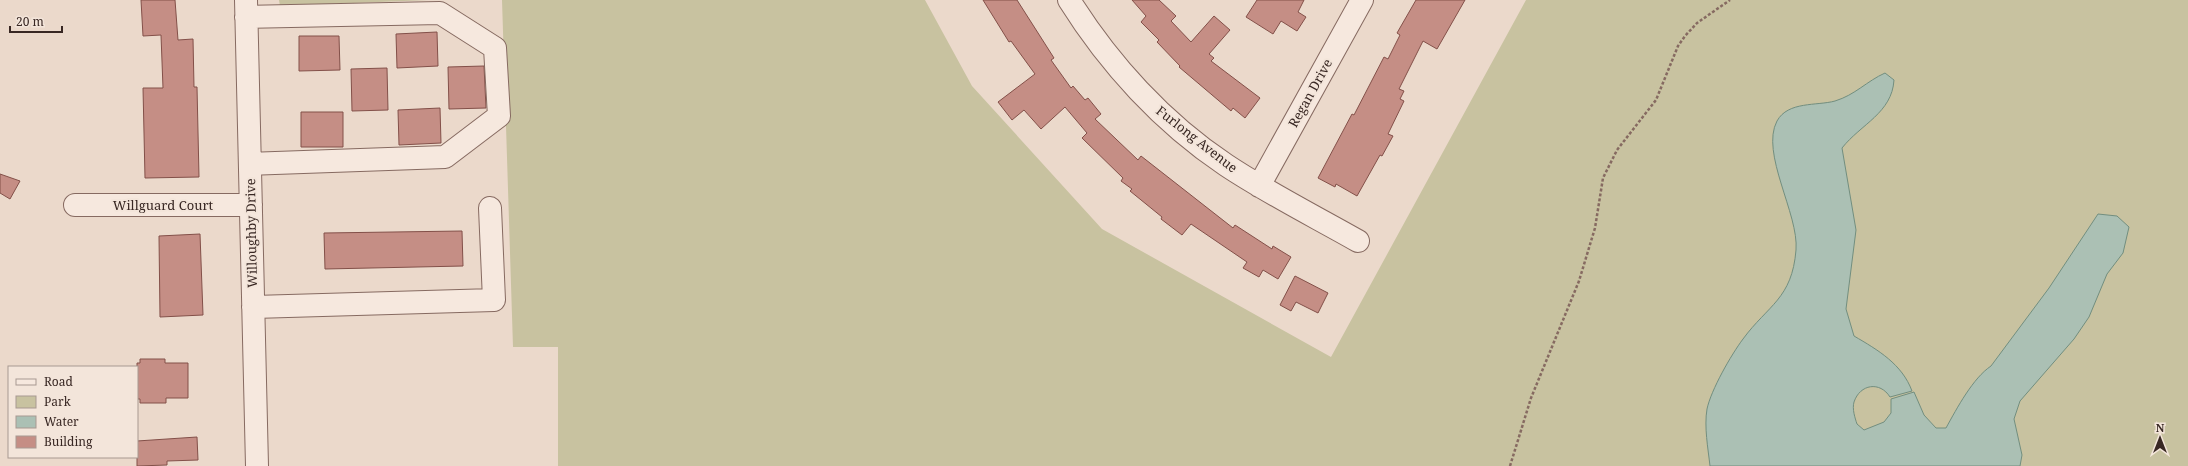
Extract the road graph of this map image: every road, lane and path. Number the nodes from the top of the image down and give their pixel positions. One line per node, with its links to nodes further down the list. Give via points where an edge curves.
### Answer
1 (1069, 0): 6 (street, Furlong Avenue, via 1098,43 1145,98 1203,148)
2 (1362, 0): 6 (street, Regan Drive)
3 (1730, 0): 13 (path, via 1697,23 1685,36 1678,46 1656,100 1617,150 1606,171 1595,228 1579,281 1531,398)
4 (246, 8): 5 (street, Willoughby Drive); 5 (street, via 440,13 495,48 499,116 445,157)
5 (250, 164): 8 (street, Willoughby Drive)
6 (1259, 186): 10 (street, Furlong Avenue)
7 (75, 205): 8 (street, Willguard Court)
8 (251, 205): 11 (street, Willoughby Drive)
9 (490, 208): 11 (street, via 494,300)
10 (1358, 241)
11 (253, 307): 12 (street, Willoughby Drive)
12 (257, 466)
13 (1510, 466)

